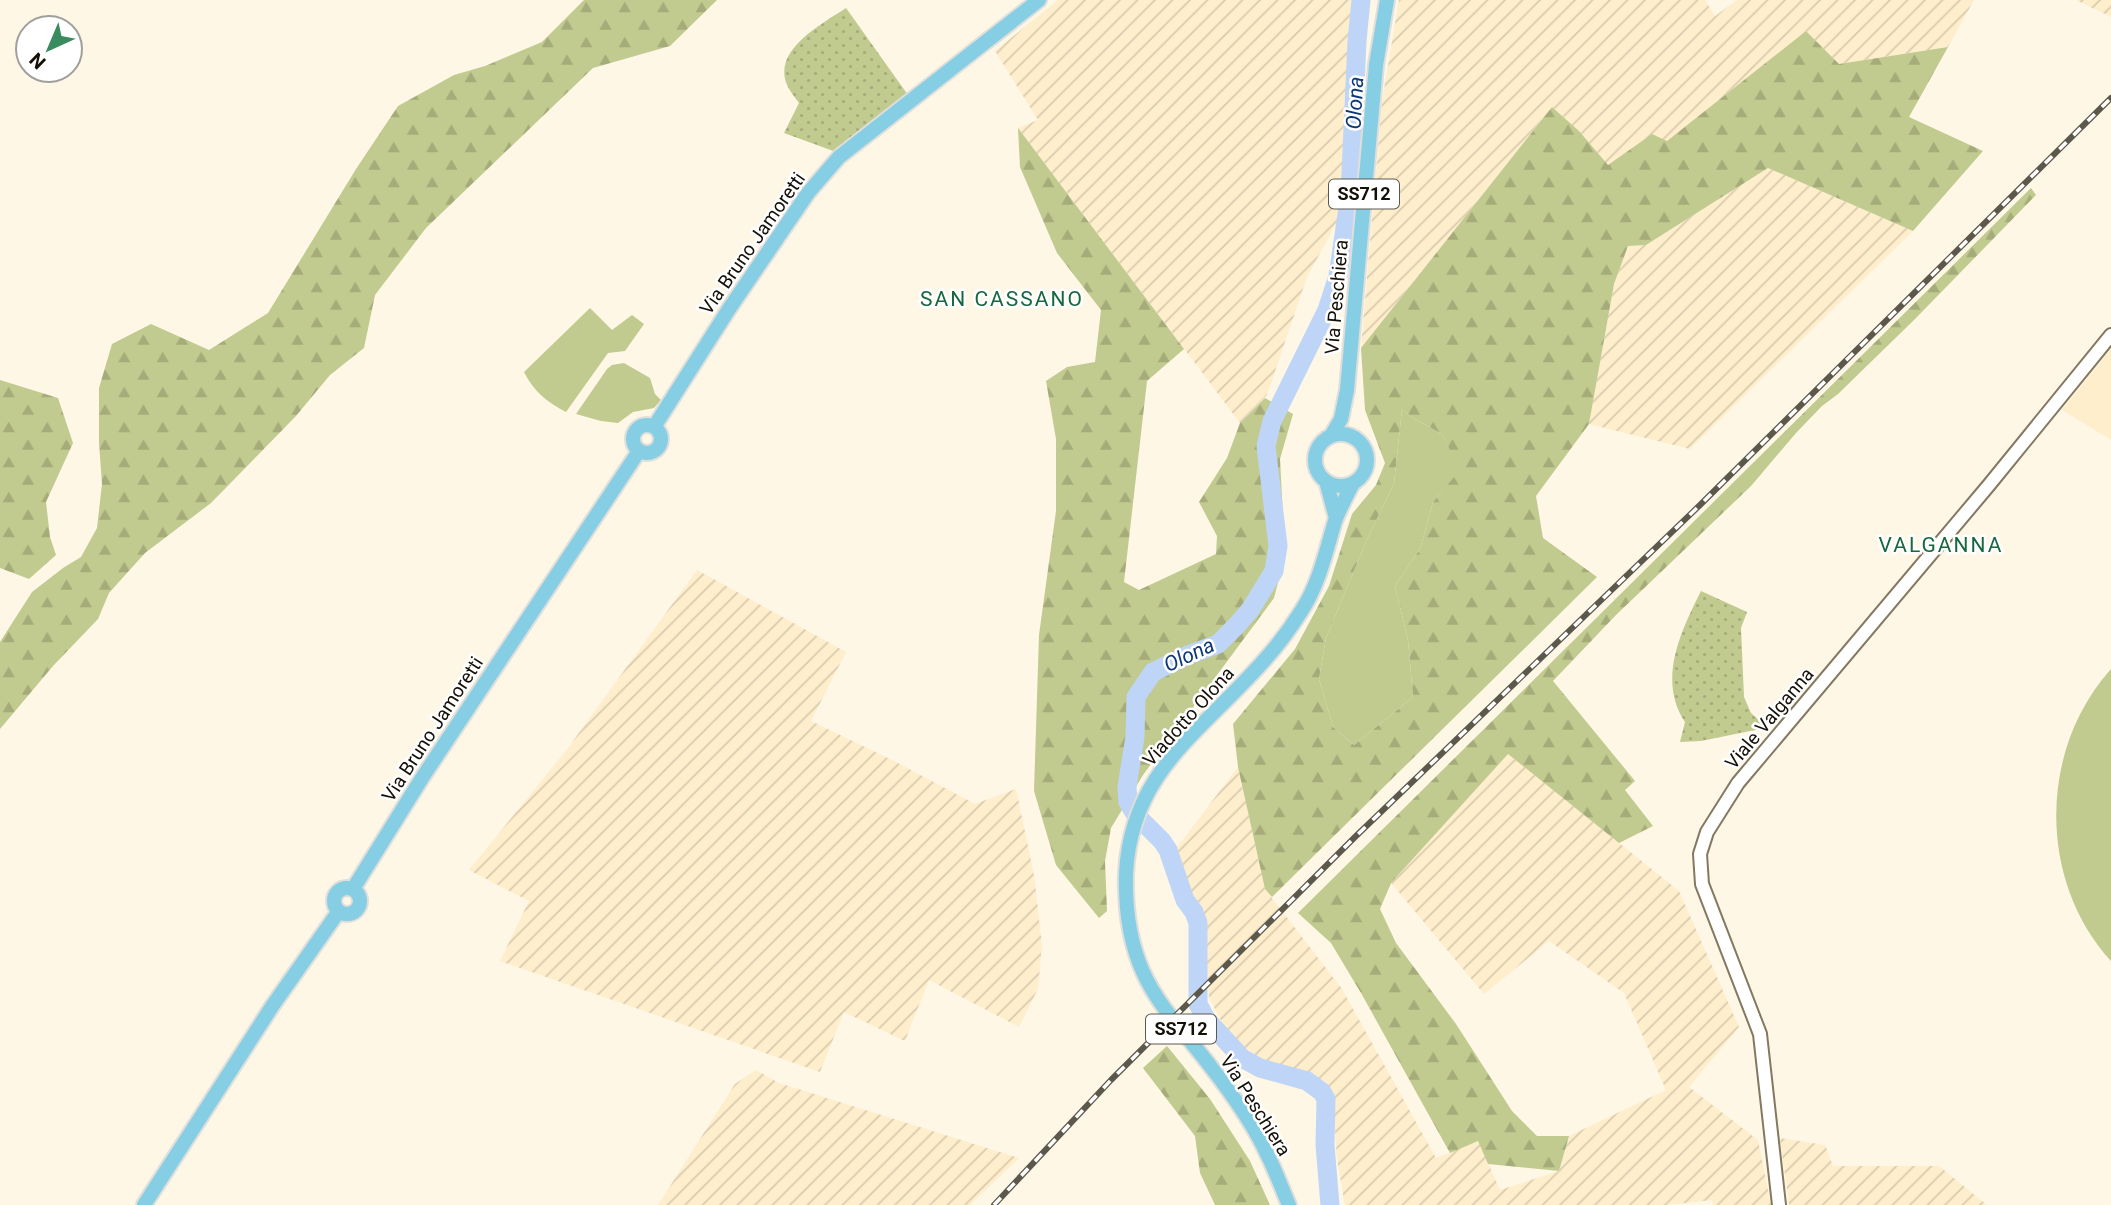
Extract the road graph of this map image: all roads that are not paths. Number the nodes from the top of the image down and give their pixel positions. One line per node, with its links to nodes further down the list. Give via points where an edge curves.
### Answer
1 (1039, 0): 11 (main road, Via Bruno Jamoretti, via 839,157 808,193 654,426 660,434 658,447 650,453 639,451 353,889 343,888 335,894 339,911)
2 (1387, 0): 4 (main road, Via Peschiera / SS712, via 1376,65)
3 (2111, 335): 13 (main road, Viale Valganna, via 1738,783 1707,832 1700,854 1702,884 1760,1034)
4 (1347, 390): 5 (main road, Via Peschiera / SS712, via 1341,419); 6 (main road, Via Peschiera / SS712, via 1350,419)
5 (1331, 436): 6 (main road, via 1349,435); 7 (main road, Via Peschiera / SS712, via 1316,452 1317,471)
6 (1363, 446): 8 (main road, SS712, via 1366,462)
7 (1326, 481): 8 (main road, via 1339,486); 9 (main road, Via Peschiera / SS712)
8 (1353, 482): 9 (main road, SS712)
9 (1336, 518): 10 (main road, Viadotto Olona / SS712, via 1303,609 1262,664 1170,758 1147,793)
10 (1132, 835): 12 (main road, Via Peschiera / SS712, via 1127,915 1142,970 1156,996 1238,1105 1267,1154)
11 (144, 1205)
12 (1289, 1205)
13 (1779, 1205)

